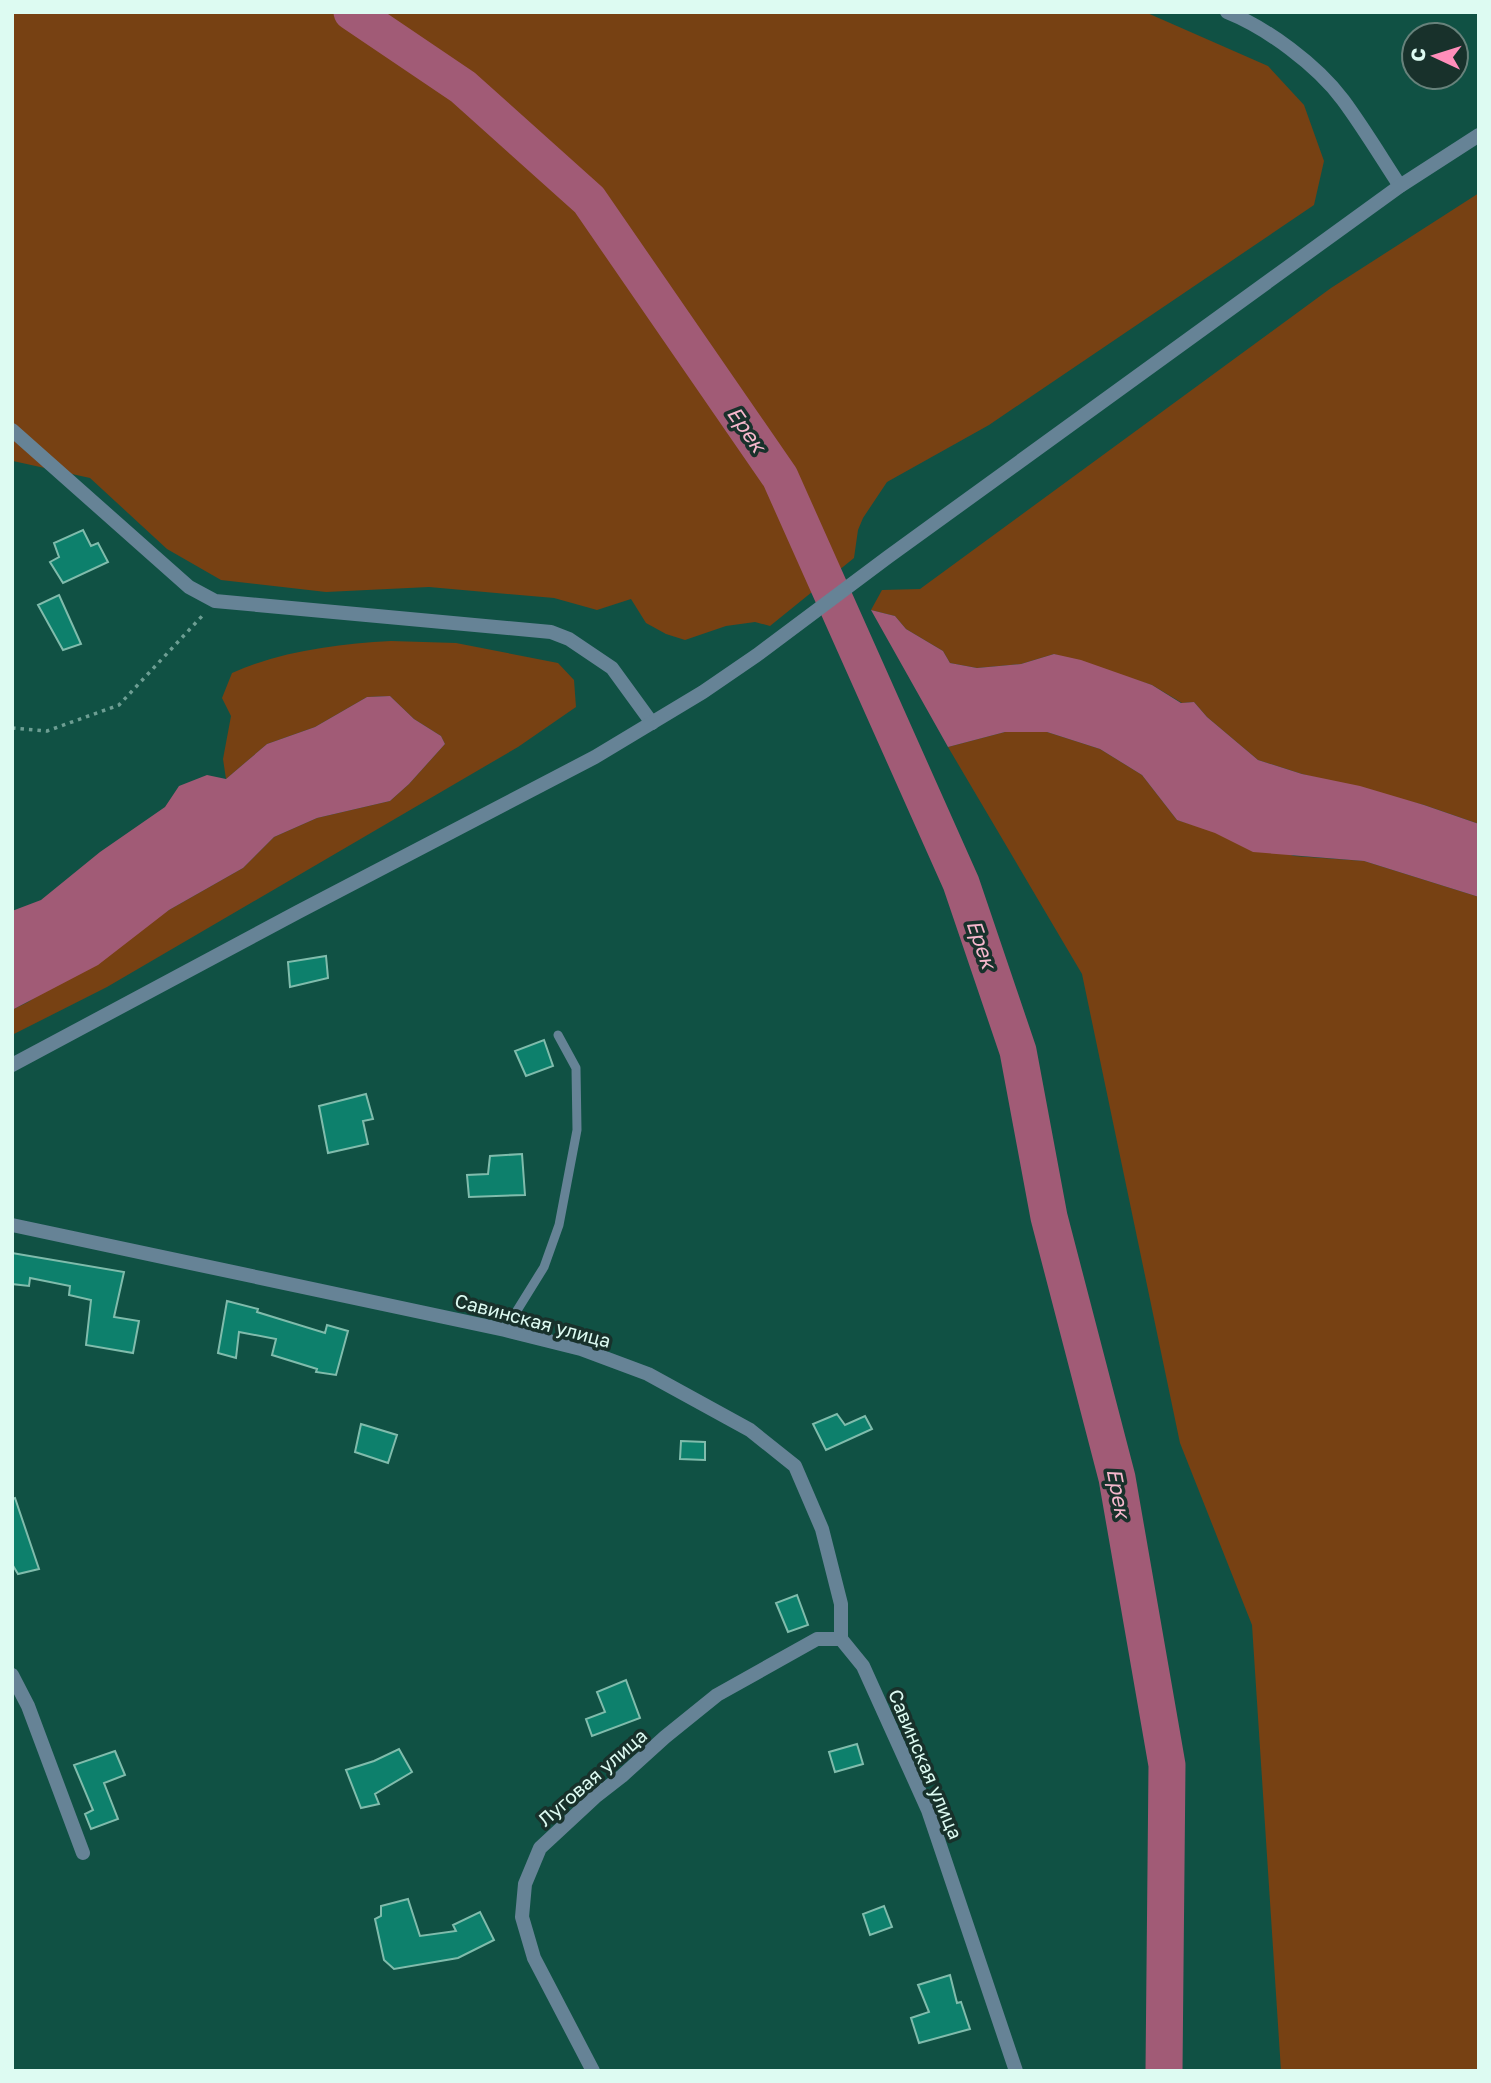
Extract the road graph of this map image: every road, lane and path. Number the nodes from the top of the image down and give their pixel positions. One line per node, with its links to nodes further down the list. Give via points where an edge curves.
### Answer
1 (1227, 12): 2 (street)
2 (1245, 15): 4 (street, via 1296,51 1341,97)
3 (1479, 135): 4 (street)
4 (1400, 186): 7 (street, via 757,654)
5 (12, 429): 6 (street, via 188,587)
6 (215, 601): 7 (street, via 551,632 612,668); 8 (path, via 119,705 47,731)
7 (652, 723): 10 (street)
8 (12, 728)
9 (558, 1035): 12 (lane, via 576,1068 577,1130 559,1225 544,1267)
10 (12, 1065)
11 (12, 1225): 12 (street, Савинская улица)
12 (505, 1330): 13 (street, Савинская улица, via 581,1349 648,1374 750,1430 795,1466 822,1529 841,1604)
13 (841, 1639): 16 (street, Луговая улица, via 817,1639 717,1695 540,1848 524,1884 522,1917 534,1958); 17 (street, Савинская улица, via 863,1666 928,1810)
14 (12, 1675): 15 (street)
15 (83, 1853)
16 (593, 2071)
17 (1016, 2071)

